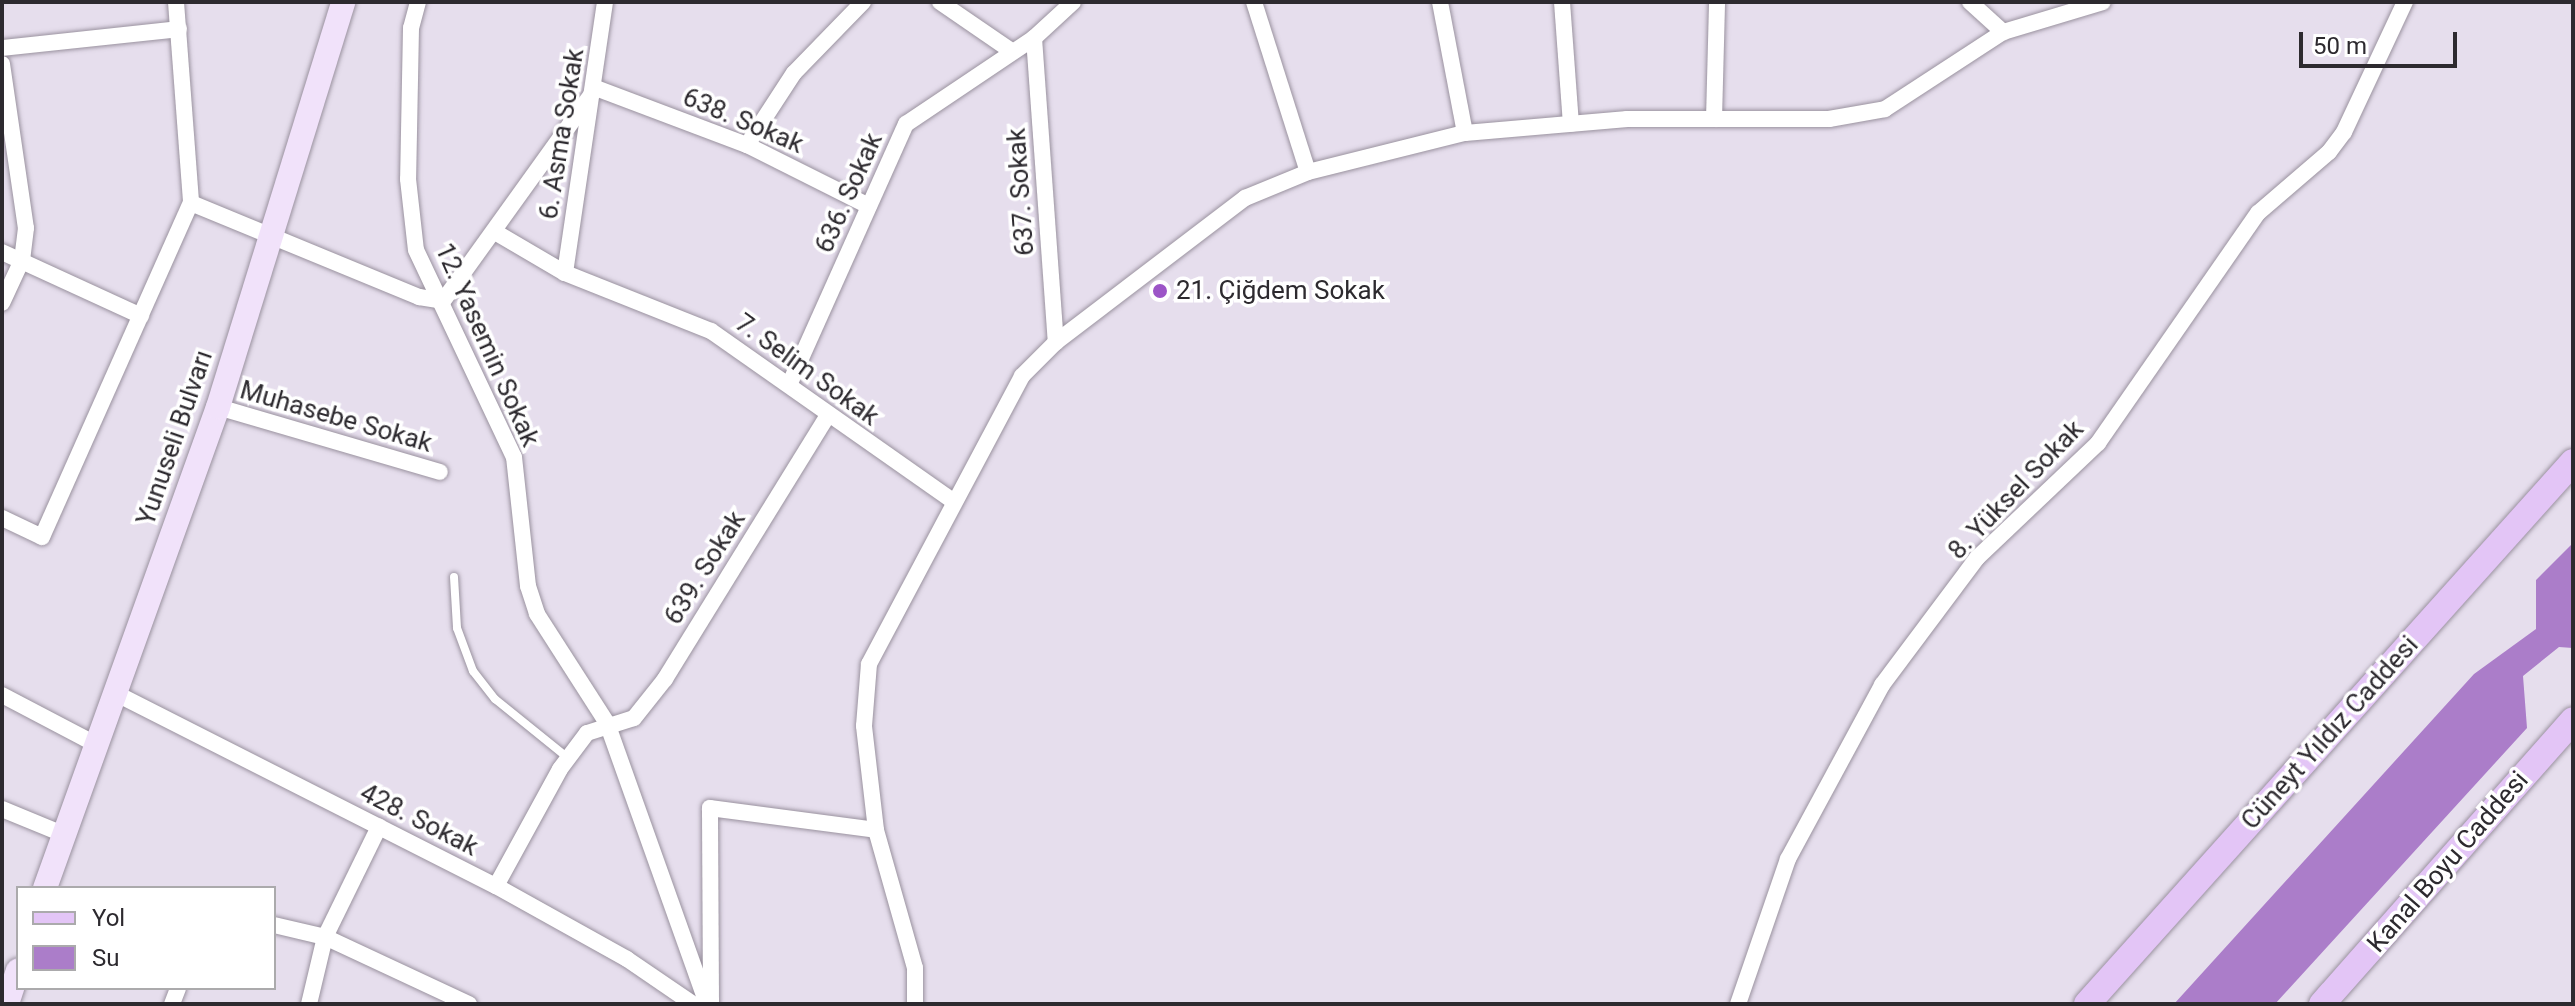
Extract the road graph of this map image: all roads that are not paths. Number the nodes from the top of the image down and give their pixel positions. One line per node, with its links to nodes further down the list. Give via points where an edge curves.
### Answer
1 (176, 2): 15 (street)
2 (343, 2): 30 (main road, Yunuseli Bulvarı)
3 (418, 2): 34 (street, 12. Yasemin Sokak, via 411,28 408,179 416,250)
4 (605, 2): 21 (street, 6. Asma Sokak)
5 (863, 2): 25 (street, via 794,73)
6 (940, 2): 19 (street)
7 (1073, 2): 17 (street, 636. Sokak)
8 (1254, 2): 26 (street)
9 (1440, 2): 24 (street)
10 (1562, 2): 23 (street)
11 (1717, 2): 22 (street)
12 (1970, 2): 16 (street)
13 (2103, 2): 16 (street)
14 (2405, 2): 67 (street, 8. Yüksel Sokak, via 2336,142 2258,213 2098,443 1977,558 1882,685 1788,859)
15 (179, 29): 18 (street); 27 (street)
16 (2003, 32): 22 (street, via 1885,109 1829,119)
17 (1034, 38): 19 (street, 636. Sokak); 37 (street, 637. Sokak)
18 (2, 48)
19 (1010, 50): 28 (street, 636. Sokak, via 906,124)
20 (2, 64): 32 (street, via 26,228)
21 (596, 88): 25 (street, 638. Sokak); 29 (street); 33 (street, 6. Asma Sokak)
22 (1714, 119): 23 (street)
23 (1571, 124): 24 (street)
24 (1465, 133): 26 (street)
25 (747, 145): 28 (street, 638. Sokak)
26 (1308, 172): 37 (street, via 1245,198)
27 (191, 203): 30 (street); 36 (street)
28 (869, 206): 38 (street, 636. Sokak)
29 (495, 232): 33 (street, 7. Selim Sokak); 34 (street)
30 (270, 237): 34 (street, via 419,297); 39 (main road, Yunuseli Bulvarı)
31 (2, 252): 32 (street)
32 (22, 260): 35 (street); 36 (street)
33 (565, 273): 38 (street, 7. Selim Sokak, via 711,331)
34 (443, 301): 49 (street, 12. Yasemin Sokak, via 514,457 528,586 537,614)
35 (2, 303)
36 (141, 316): 44 (street, via 42,537)
37 (1056, 342): 43 (street, via 1022,376)
38 (790, 383): 40 (street, 7. Selim Sokak)
39 (218, 407): 42 (street, Muhasebe Sokak); 46 (main road, Yunuseli Bulvarı)
40 (827, 417): 43 (street, 7. Selim Sokak); 49 (street, 639. Sokak, via 665,679 634,718)
41 (2573, 462): 68 (main road, Cüneyt Yıldız Caddesi)
42 (440, 472)
43 (953, 501): 54 (street, via 869,664 864,726)
44 (2, 518)
45 (454, 577): 51 (lane, via 457,628 473,671 495,699)
46 (115, 693): 50 (main road, Yunuseli Bulvarı); 53 (street, 428. Sokak)
47 (2, 695): 50 (street)
48 (2573, 720): 69 (main road, Kanal Boyu Caddesi)
49 (607, 723): 51 (street, 639. Sokak, via 587,733); 65 (street, 12. Yasemin Sokak)
50 (99, 746): 55 (main road, Yunuseli Bulvarı)
51 (568, 758): 57 (street, 639. Sokak)
52 (2, 809): 55 (street)
53 (379, 827): 57 (street, 428. Sokak); 59 (street)
54 (876, 830): 65 (street, via 710,808); 66 (street, via 915,968)
55 (63, 834): 56 (main road, Yunuseli Bulvarı)
56 (46, 886)
57 (496, 886): 64 (street, 428. Sokak, via 627,959)
58 (276, 925): 59 (street)
59 (325, 937): 62 (street); 63 (street)
60 (16, 977): 61 (main road)
61 (7, 1004)
62 (309, 1004)
63 (469, 1004)
64 (693, 1004)
65 (709, 1004)
66 (915, 1004)
67 (1738, 1004)
68 (2087, 1004)
69 (2322, 1004)

